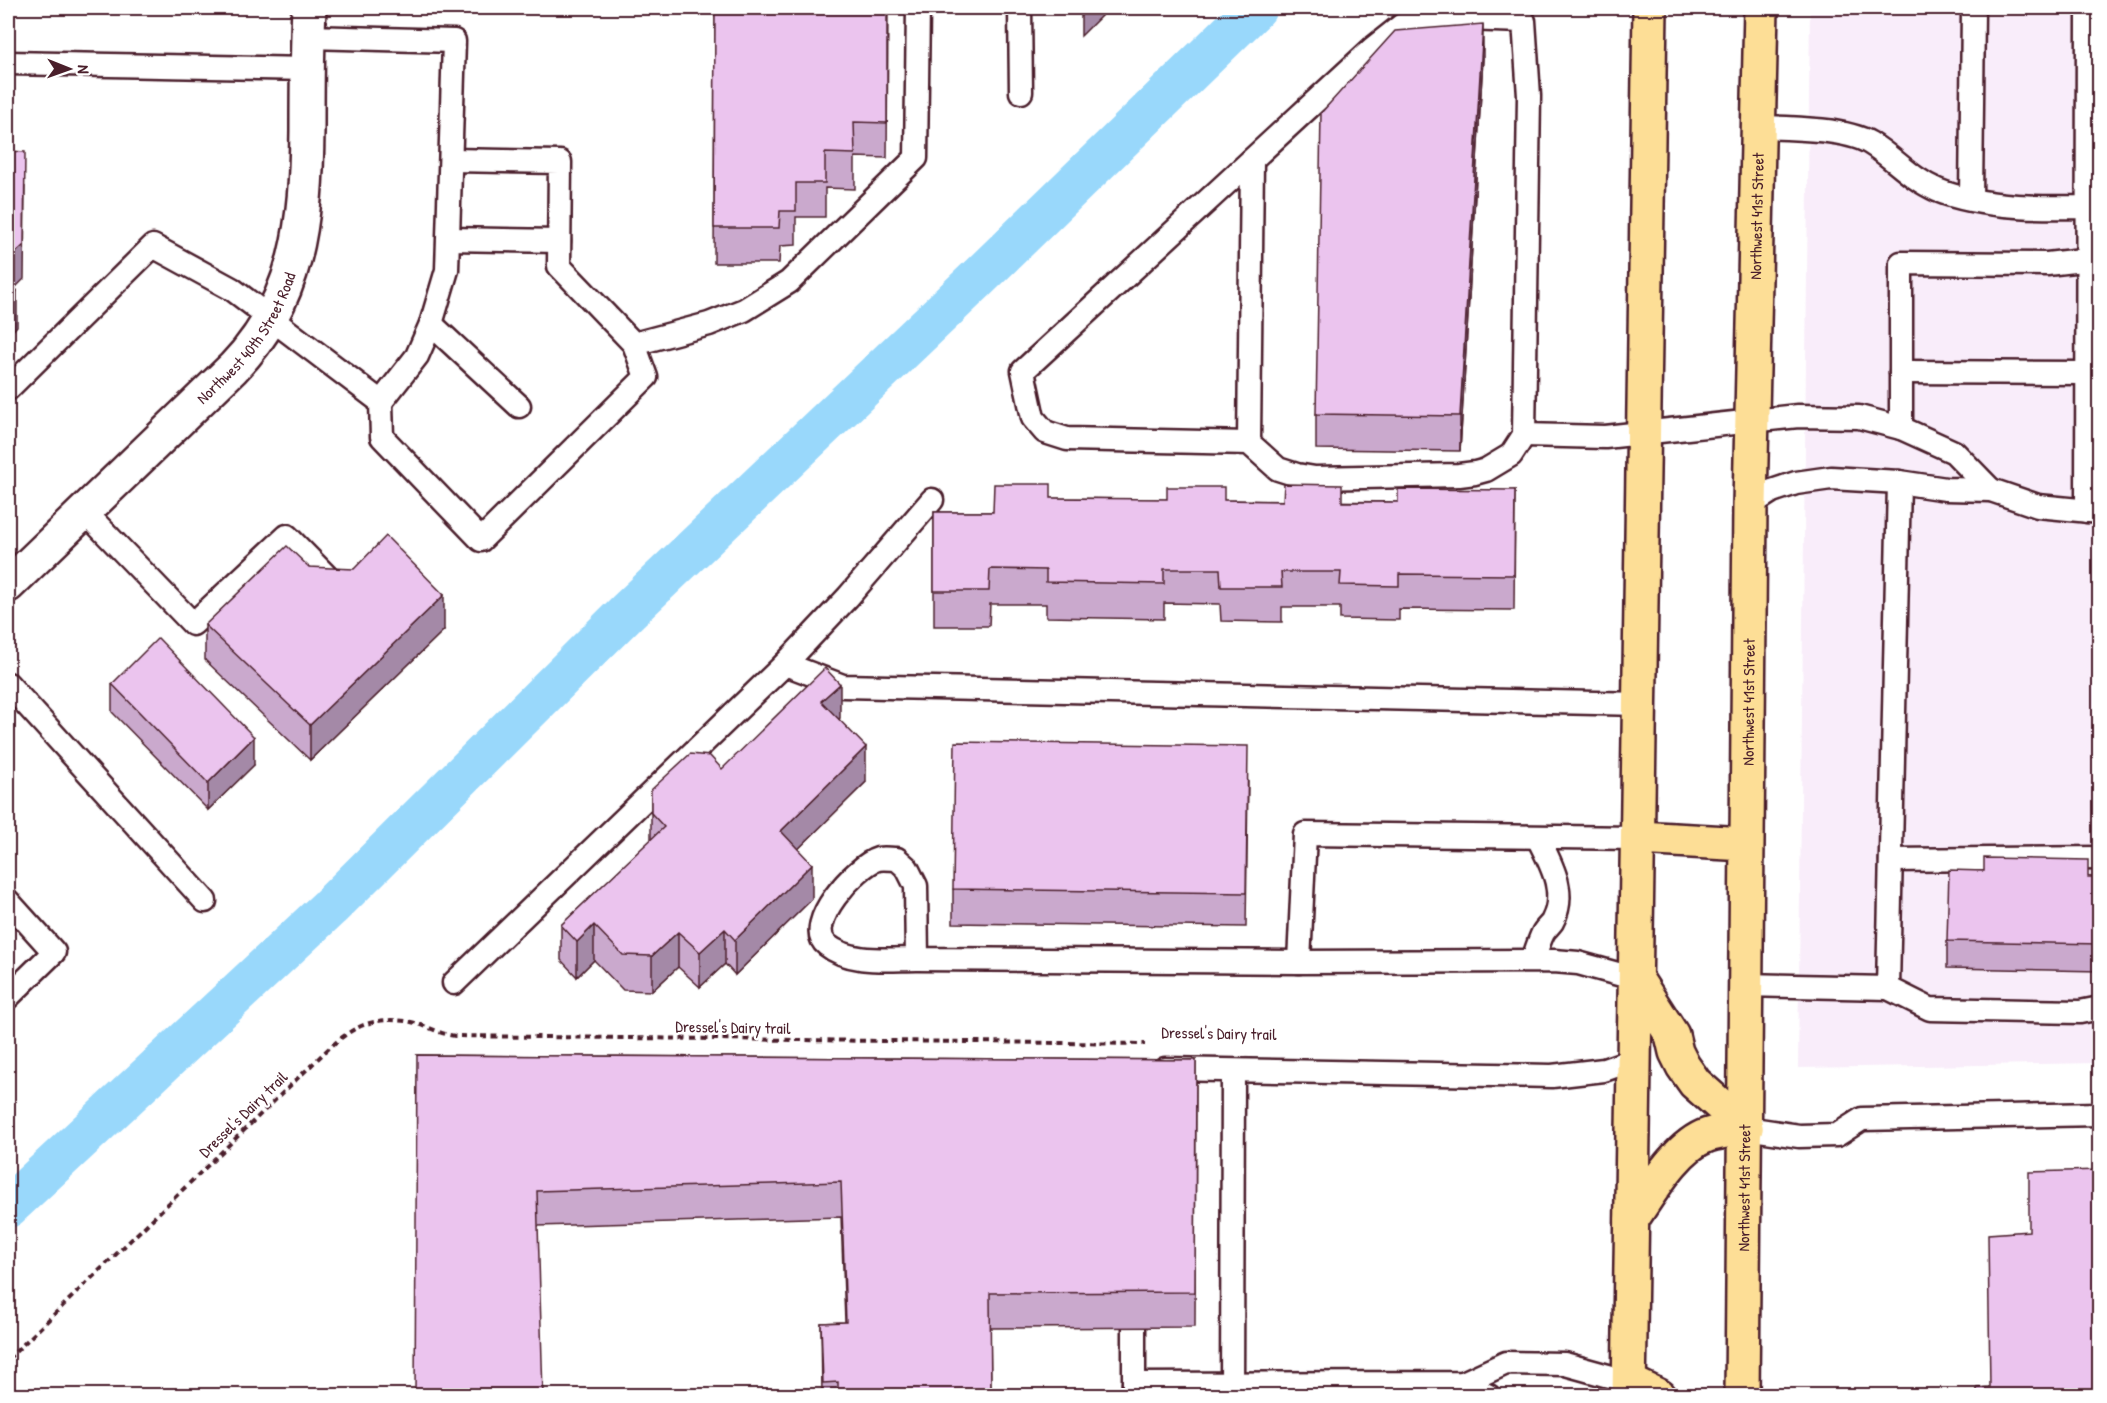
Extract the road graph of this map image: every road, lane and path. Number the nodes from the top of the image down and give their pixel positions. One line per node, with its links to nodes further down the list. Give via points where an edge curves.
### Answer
1 (918, 8): 22 (lane, via 916,158 789,282 744,310 709,324)
2 (1020, 8): 11 (lane)
3 (1650, 8): 30 (main road)
4 (1761, 8): 12 (main road, Northwest 41st Street)
5 (1973, 8): 15 (lane)
6 (2088, 8): 16 (lane)
7 (1524, 14): 14 (lane, via 1433,18 1402,26 1372,48); 31 (lane, via 1529,96)
8 (308, 22): 10 (street, Northwest 40th Street Road); 13 (lane, via 454,40)
9 (8, 63): 10 (lane)
10 (308, 69): 20 (street, Northwest 40th Street Road, via 302,222 286,288)
11 (1021, 92)
12 (1758, 127): 15 (lane, via 1834,132 1868,142 1915,178 1937,190); 28 (main road, Northwest 41st Street)
13 (451, 160): 17 (lane); 18 (lane, via 560,162)
14 (1252, 160): 32 (lane); 32 (lane, via 1023,371 1033,418 1045,432 1067,439)
15 (1971, 199): 16 (lane, via 2009,205)
16 (2094, 207): 19 (lane)
17 (449, 239): 18 (lane); 21 (lane, via 447,270)
18 (559, 241): 22 (lane, via 559,266)
19 (2094, 259): 23 (lane, via 2047,264 1901,263); 24 (lane)
20 (271, 318): 25 (lane, via 232,288 153,246); 26 (lane); 37 (street, Northwest 40th Street Road, via 233,368)
21 (432, 324): 26 (lane, via 417,356); 27 (lane)
22 (634, 344): 26 (lane, via 646,377 481,540 382,437)
23 (1900, 372): 24 (lane); 29 (lane)
24 (2089, 373): 38 (lane)
25 (8, 389)
26 (381, 402)
27 (519, 406)
28 (1751, 420): 29 (lane, via 1859,417); 30 (lane); 36 (main road, Northwest 41st Street)
29 (1901, 428): 34 (lane, via 1954,452)
30 (1644, 433): 31 (lane, via 1605,437); 43 (main road)
31 (1524, 435): 32 (lane, via 1511,455 1499,463 1459,475 1315,478 1278,469)
32 (1249, 442)
33 (1899, 482): 34 (lane); 36 (lane, via 1832,478 1796,483 1772,491); 48 (lane)
34 (1990, 490): 38 (lane, via 2038,506)
35 (932, 500): 41 (lane)
36 (1750, 505): 46 (main road, Northwest 41st Street)
37 (85, 512): 39 (street, Northwest 40th Street Road); 40 (lane, via 193,624 287,536)
38 (2093, 512)
39 (8, 585)
40 (339, 589)
41 (785, 664): 43 (lane, via 843,686); 55 (lane)
42 (8, 684): 49 (lane)
43 (1641, 704): 45 (main road)
44 (1538, 837): 45 (lane); 52 (lane, via 1554,871 1559,896); 53 (lane, via 1305,834)
45 (1638, 838): 46 (main road); 54 (main road)
46 (1746, 844): 56 (main road, Northwest 41st Street)
47 (2100, 858): 48 (lane)
48 (1891, 860): 57 (lane)
49 (205, 901)
50 (8, 902): 58 (lane, via 54,952)
51 (917, 959): 51 (lane, via 843,954 825,944 819,932 824,914 838,893 860,870 879,859 897,859 916,886); 53 (lane)
52 (1533, 960): 53 (lane); 54 (lane, via 1578,963)
53 (1299, 962)
54 (1636, 979): 61 (main road); 65 (main road, via 1672,1035 1676,1052 1695,1083)
55 (454, 983)
56 (1745, 985): 57 (lane); 65 (main road, Northwest 41st Street)
57 (1888, 988): 59 (lane, via 1930,1009 2080,1012)
58 (8, 997)
59 (2100, 1008)
60 (1156, 1045): 68 (path, Dressel's Dairy trail, via 455,1036 412,1022 370,1022 349,1031 300,1076)
61 (1635, 1059): 62 (lane, via 1597,1072 1552,1076); 66 (main road)
62 (1233, 1071): 63 (lane); 70 (lane)
63 (1140, 1072)
64 (2100, 1114): 65 (lane, via 1862,1119 1838,1135 1799,1136)
65 (1746, 1128): 66 (main road, via 1708,1135 1691,1144); 74 (main road, Northwest 41st Street)
66 (1632, 1219): 72 (main road)
67 (1134, 1328): 71 (lane)
68 (8, 1359)
69 (1463, 1383): 70 (lane); 72 (lane, via 1506,1363 1565,1364); 73 (lane)
70 (1232, 1389): 71 (lane)
71 (1134, 1390)
72 (1639, 1391)
73 (1489, 1395)
74 (1742, 1395)

